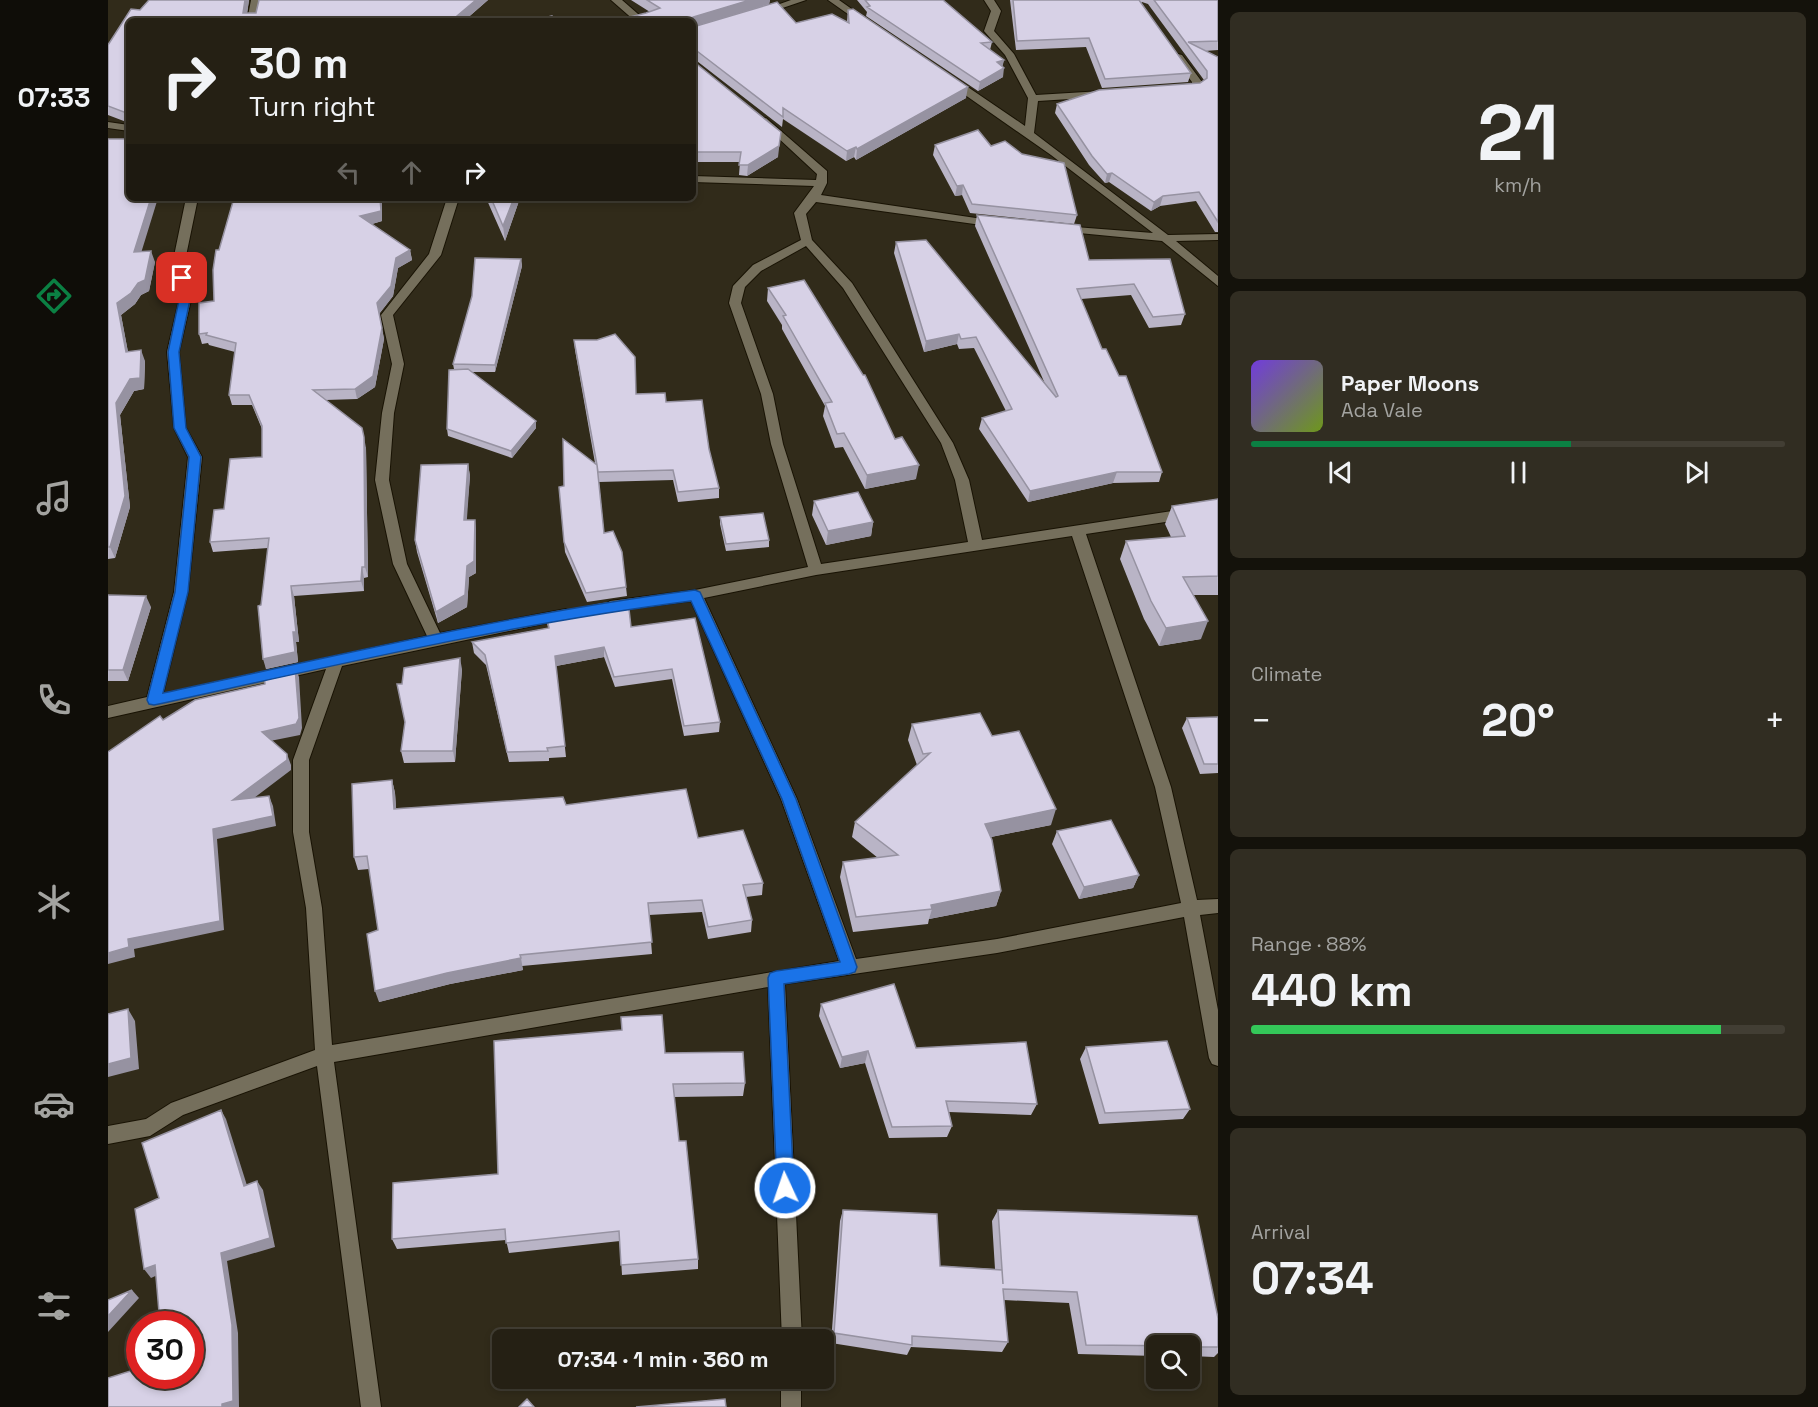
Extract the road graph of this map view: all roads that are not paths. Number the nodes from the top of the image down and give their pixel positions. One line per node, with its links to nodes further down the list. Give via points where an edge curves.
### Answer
1 (256, 0): 7 (street)
2 (616, 0): 8 (street)
3 (801, 0): 6 (street)
4 (833, 0): 9 (street)
5 (989, 0): 14 (street, via 996,11 988,31 1009,54)
6 (751, 15)
7 (253, 18)
8 (637, 18)
9 (872, 27)
10 (1168, 43): 12 (street, via 1197,82 1197,87)
11 (941, 73): 18 (street)
12 (1176, 90)
13 (1117, 93): 14 (street)
14 (1034, 98): 18 (street)
15 (755, 112): 20 (street, via 823,173)
16 (108, 125): 17 (street)
17 (126, 128)
18 (1029, 133): 27 (street)
19 (696, 179): 20 (street)
20 (822, 183): 21 (street)
21 (815, 198): 24 (street); 28 (street, via 800,213)
22 (191, 201): 37 (street, via 180,256 185,300 173,352 180,428 195,457 181,592)
23 (452, 201): 35 (street, via 435,255 387,315 398,364 388,414 382,480 400,564)
24 (1008, 225)
25 (1054, 229): 27 (street)
26 (1218, 237): 27 (street)
27 (1167, 238): 29 (street)
28 (807, 241): 32 (street, via 848,286 947,443 962,480); 33 (street, via 757,268 738,286 735,303 767,394 777,444)
29 (1218, 282)
30 (1218, 509): 31 (street)
31 (1078, 532): 32 (street); 40 (street, via 1163,787)
32 (976, 546): 33 (street)
33 (816, 570): 34 (street)
34 (695, 595): 35 (street, via 585,611); 41 (street, via 789,799)
35 (436, 640): 36 (street)
36 (337, 660): 37 (street); 43 (street, via 301,760 301,832 314,908)
37 (154, 700): 38 (street)
38 (108, 712)
39 (1218, 906): 40 (street)
40 (1191, 908): 41 (street, via 997,946); 44 (street)
41 (849, 967): 42 (street)
42 (776, 978): 43 (street); 46 (street)
43 (324, 1055): 45 (street, via 177,1109 150,1127); 48 (street)
44 (1218, 1058)
45 (108, 1135)
46 (792, 1329)
47 (791, 1389): 49 (street)
48 (371, 1407)
49 (791, 1407)

